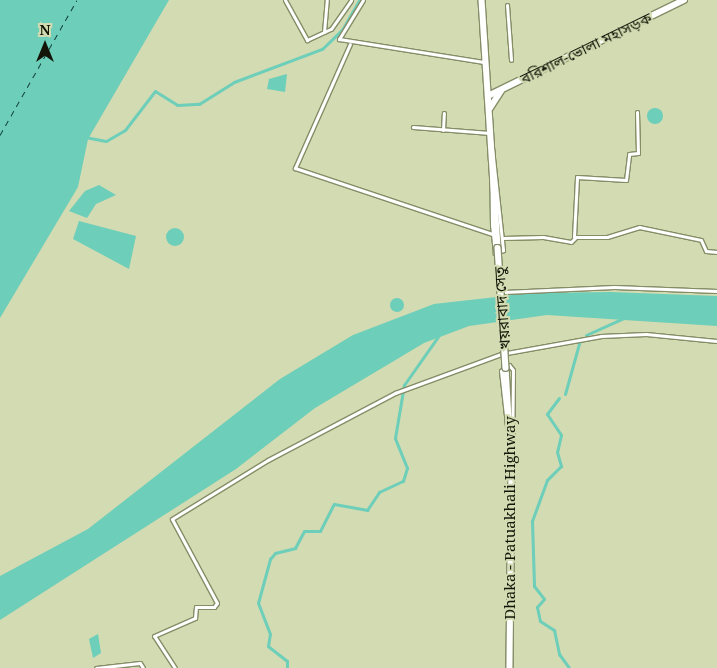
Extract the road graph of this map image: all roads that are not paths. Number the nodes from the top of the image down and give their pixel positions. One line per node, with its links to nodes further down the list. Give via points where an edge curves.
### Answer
1 (285, 0): 8 (street, via 306,39)
2 (327, 0): 8 (street)
3 (351, 0): 8 (street)
4 (363, 0): 9 (street, via 339,39)
5 (482, 0): 11 (highway)
6 (684, 0): 13 (highway, বরিশাল-ভোলা মহাসড়ক)
7 (507, 6): 10 (street)
8 (324, 33)
9 (350, 44): 11 (street, via 388,43 425,55); 21 (street, via 296,168)
10 (511, 60)
11 (486, 62): 12 (highway)
12 (487, 78): 13 (highway); 14 (highway)
13 (504, 88): 14 (highway, বরিশাল-ভোলা মহাসড়ক); 15 (highway)
14 (488, 96): 15 (highway)
15 (490, 110): 20 (highway)
16 (637, 112): 22 (street, via 638,153 629,154 626,180 577,177)
17 (444, 113): 19 (street)
18 (413, 128): 19 (street)
19 (443, 130): 20 (street)
20 (491, 136): 21 (street); 23 (street); 28 (highway, খয়রাবাদ সেতু, bridge)
21 (492, 234): 23 (street, via 495,253 504,250)
22 (574, 237): 23 (street, via 571,242 542,237); 24 (street, via 607,238 639,227 701,240 706,251)
23 (503, 238)
24 (717, 252)
25 (504, 292): 26 (street, via 614,286)
26 (717, 292)
27 (717, 341): 32 (street, via 646,334 562,340 456,368 407,391 395,393 319,431 172,519 218,603 214,607 196,607 195,618 154,636)
28 (506, 368): 29 (highway, Dhaka - Patuakhali Highway)
29 (512, 469): 29 (street, via 501,371 504,366 513,370); 33 (highway, Dhaka - Patuakhali Highway)
30 (96, 668): 31 (street, via 140,663)
31 (143, 668)
32 (175, 668)
33 (510, 668)

